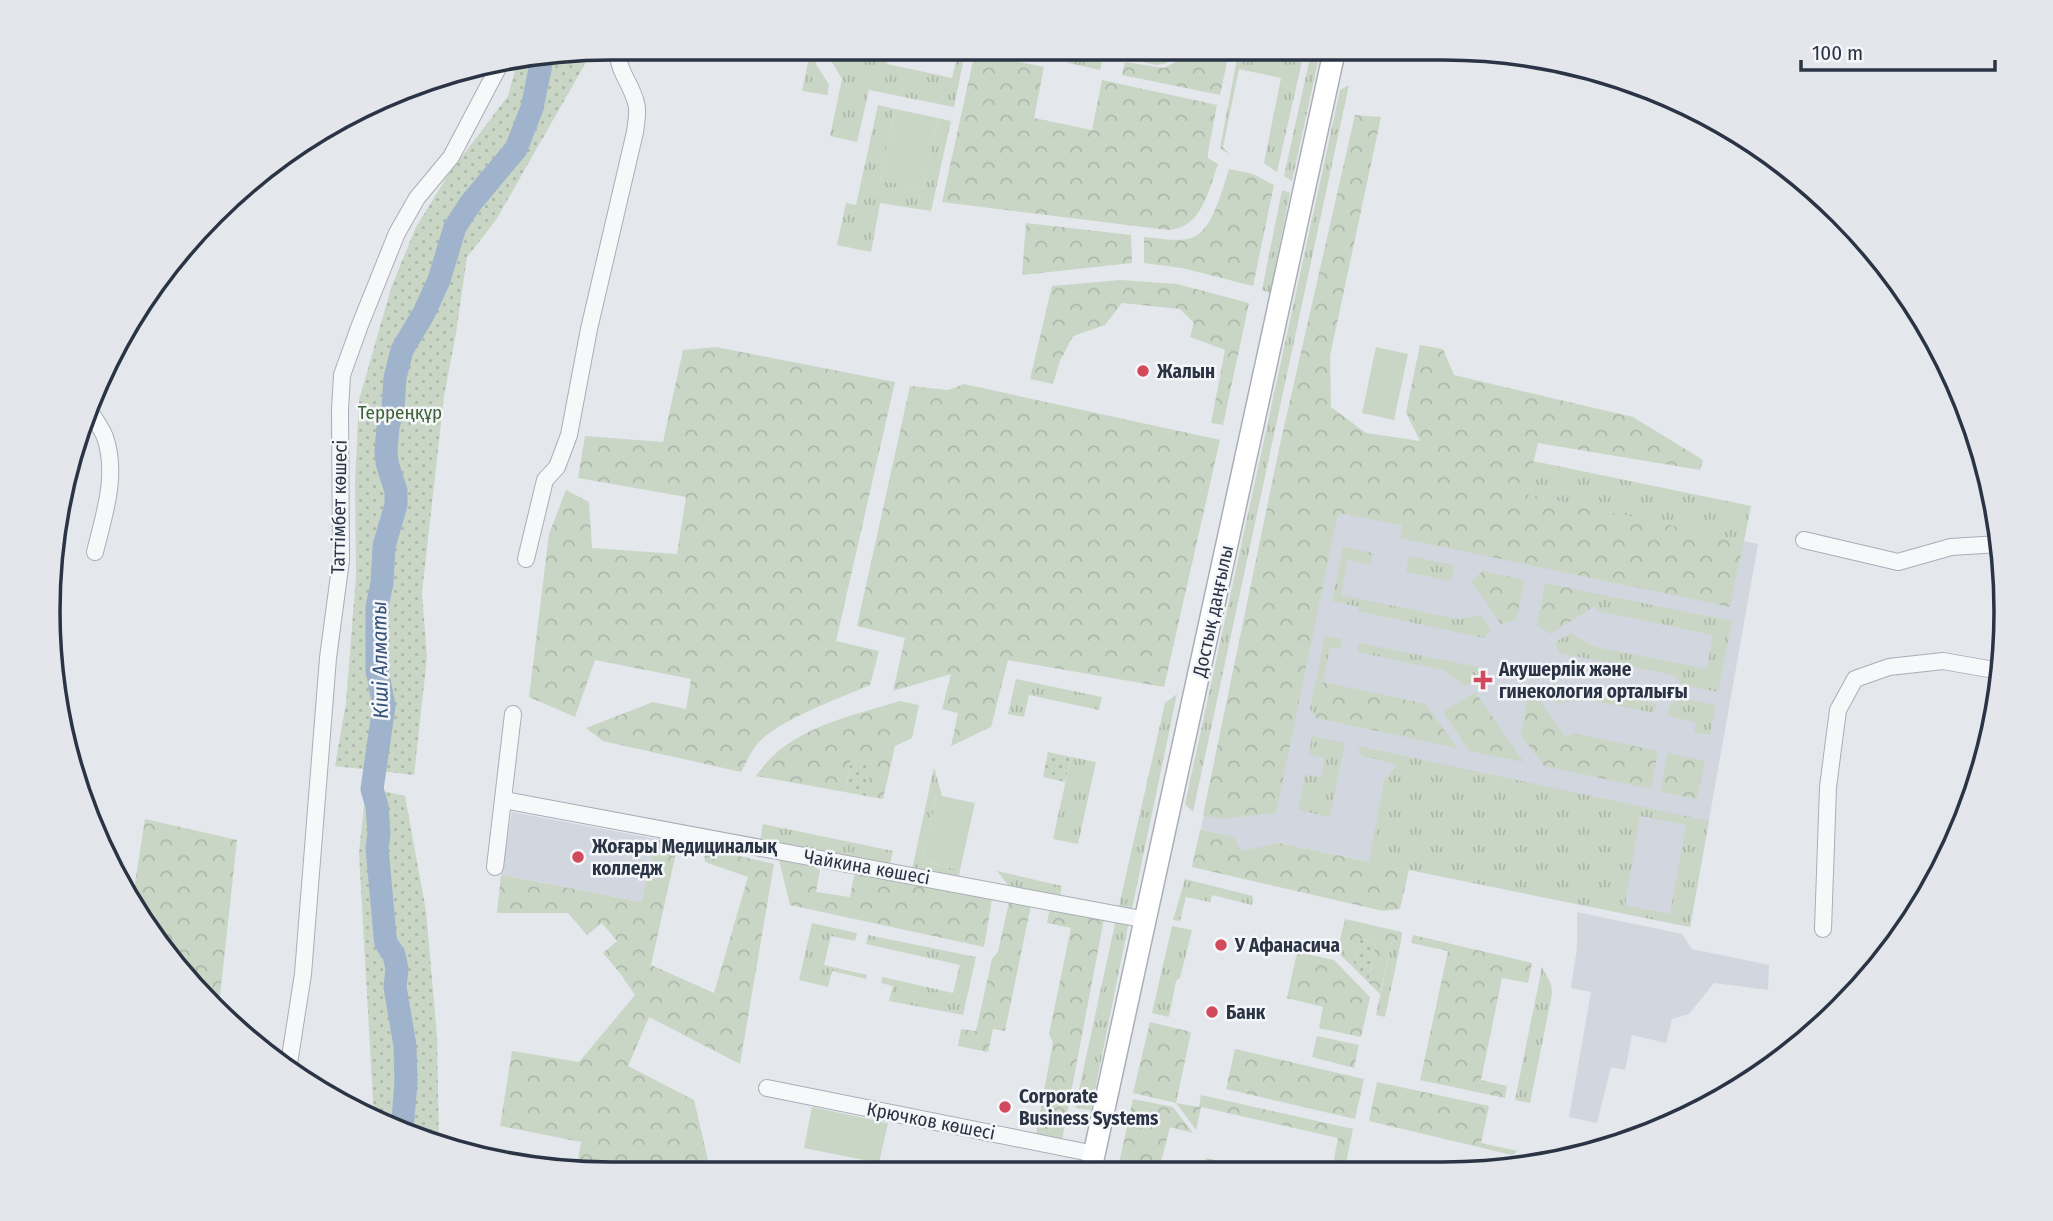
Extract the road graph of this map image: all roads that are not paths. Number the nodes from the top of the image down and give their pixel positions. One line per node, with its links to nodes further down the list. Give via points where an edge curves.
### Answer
1 (618, 60): 8 (street, via 637,105 635,132 569,435 557,467 545,480)
2 (1332, 60): 13 (main road, Достық даңғылы)
3 (496, 72): 15 (street, Таттімбет көшесі, via 451,157 417,198 397,233 342,375 341,560 328,658 303,974)
4 (94, 418): 7 (street, via 104,434 111,463)
5 (1804, 540): 6 (street, via 1898,562 1951,547)
6 (1989, 545)
7 (94, 552)
8 (526, 559)
9 (1990, 669): 14 (street, via 1943,661 1889,667 1855,679 1838,710 1828,787)
10 (513, 714): 11 (street)
11 (504, 800): 12 (street); 13 (street, Чайкина көшесі)
12 (495, 867)
13 (1147, 920): 18 (main road, Достық даңғылы)
14 (1823, 929)
15 (290, 1059)
16 (767, 1087): 17 (street, Крючков көшесі)
17 (1089, 1162)
18 (1093, 1162)

